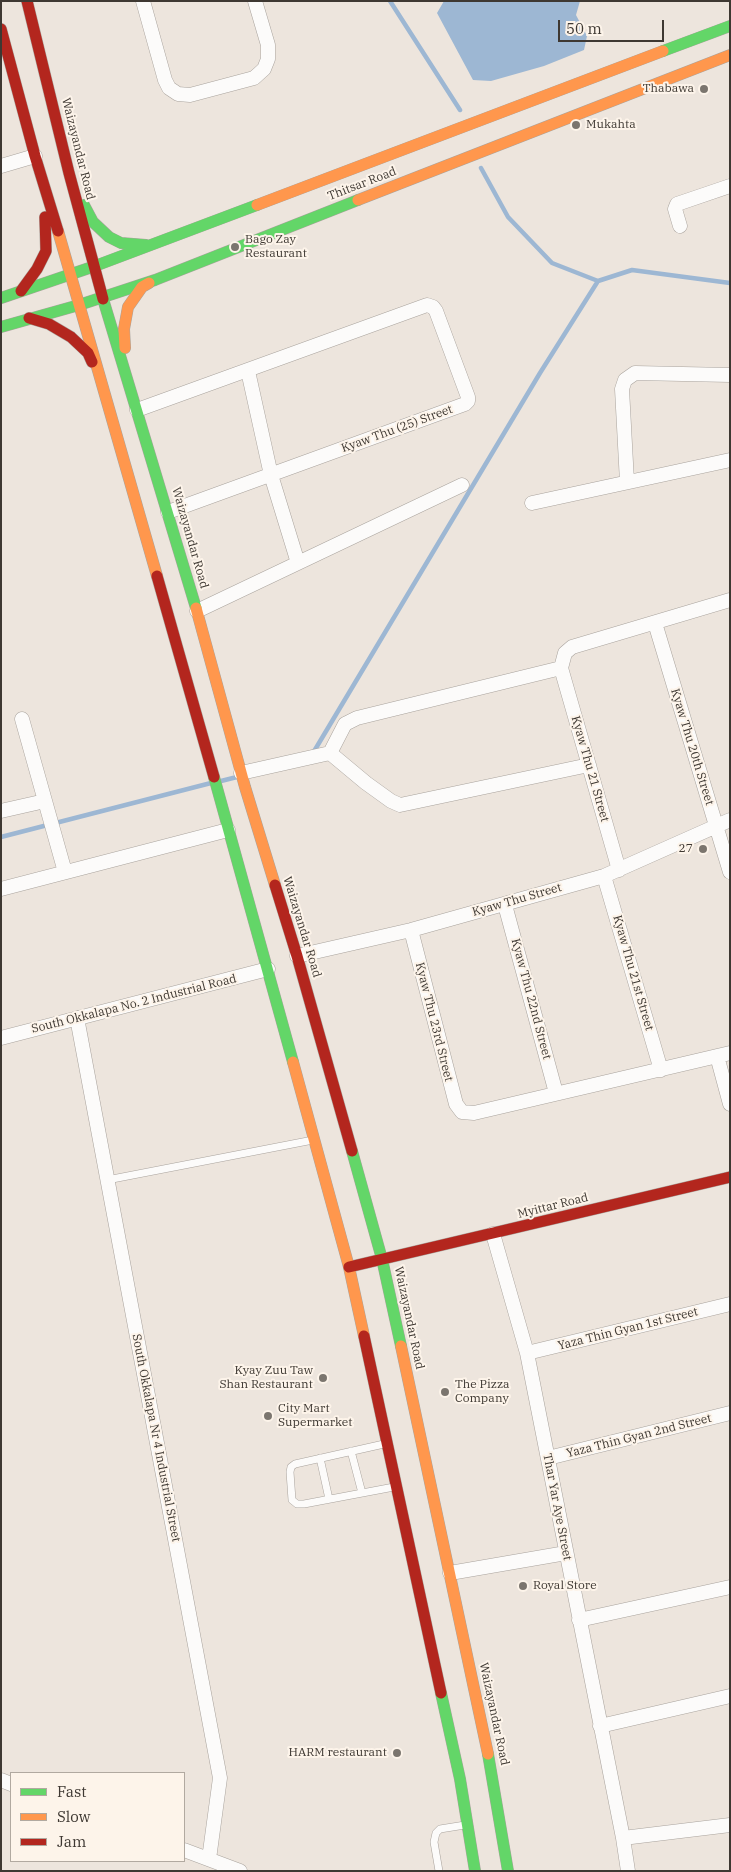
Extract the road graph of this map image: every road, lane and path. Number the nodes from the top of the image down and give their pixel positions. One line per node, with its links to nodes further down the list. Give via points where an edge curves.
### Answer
1 (27, 1): 10 (main road, Waizayandar Road)
2 (143, 1): 3 (street, via 164,80 178,94 190,95 254,78 264,69 268,46)
3 (255, 1)
4 (730, 26): 14 (main road, Thitsar Road)
5 (1, 29): 6 (main road, Waizayandar Road)
6 (4, 55): 8 (main road, Waizayandar Road)
7 (730, 55): 17 (main road, Thitsar Road)
8 (35, 156): 9 (street); 11 (main road, Waizayandar Road)
9 (1, 166)
10 (69, 173): 14 (main road, via 93,222 109,237 121,243); 15 (main road, Waizayandar Road)
11 (43, 184): 16 (main road, Waizayandar Road); 18 (main road, via 46,251)
12 (730, 186): 13 (street, via 677,204 675,209)
13 (680, 226)
14 (151, 245): 15 (main road, Thitsar Road)
15 (95, 266): 16 (main road, Thitsar Road); 19 (main road, Waizayandar Road)
16 (71, 275): 18 (main road, Thitsar Road); 21 (main road, Waizayandar Road)
17 (155, 280): 19 (main road, Thitsar Road); 25 (main road, via 142,287 128,307 124,329)
18 (21, 292): 20 (main road, Thitsar Road)
19 (103, 297): 21 (main road, Thitsar Road); 25 (main road, Waizayandar Road)
20 (1, 298)
21 (79, 305): 22 (main road, Thitsar Road); 27 (main road, Waizayandar Road)
22 (29, 318): 23 (main road, Thitsar Road); 27 (main road, via 49,324 71,337 88,353)
23 (1, 327)
24 (248, 371): 28 (street, Kyaw Thu (25) Street); 30 (street); 30 (street, Kyaw Thu (25) Street, via 427,305 436,311 468,397 465,404)
25 (126, 374): 28 (main road, Waizayandar Road)
26 (730, 375): 31 (street, via 635,374 625,380 622,389)
27 (101, 381): 39 (main road, Waizayandar Road)
28 (137, 410): 34 (main road, Waizayandar Road)
29 (730, 460): 31 (street)
30 (271, 475): 34 (street, Kyaw Thu (25) Street); 35 (street)
31 (627, 482): 33 (street)
32 (462, 485): 35 (street)
33 (532, 503)
34 (168, 512): 37 (main road, Waizayandar Road)
35 (298, 563): 37 (street)
36 (730, 600): 38 (street)
37 (197, 611): 39 (main road, Waizayandar Road)
38 (655, 623): 40 (street, via 572,647 565,653); 48 (street, Kyaw Thu 20th Street)
39 (197, 667): 44 (main road, Waizayandar Road); 49 (main road, Waizayandar Road)
40 (561, 668): 42 (street, via 356,718 345,724); 43 (street, Kyaw Thu 21 Street)
41 (22, 718): 45 (street)
42 (330, 753): 43 (street, via 390,801 400,805); 44 (street)
43 (589, 765): 50 (street, Kyaw Thu 21 Street)
44 (241, 773): 57 (main road, Waizayandar Road)
45 (45, 801): 46 (street); 51 (street)
46 (1, 811)
47 (730, 820): 48 (street, Kyaw Thu Street)
48 (716, 827): 50 (street, Kyaw Thu Street); 52 (street, Kyaw Thu 20th Street)
49 (228, 830): 51 (street); 58 (main road, Waizayandar Road)
50 (619, 870): 53 (street, Kyaw Thu Street)
51 (65, 872): 54 (street)
52 (730, 872)
53 (604, 876): 55 (street, Kyaw Thu Street); 62 (street, Kyaw Thu 21st Street)
54 (1, 889)
55 (505, 904): 56 (street, Kyaw Thu Street); 63 (street, Kyaw Thu 22nd Street)
56 (411, 930): 57 (street, Kyaw Thu Street); 63 (street, Kyaw Thu 23rd Street, via 456,1104 462,1112 474,1113)
57 (296, 956): 69 (main road, Waizayandar Road)
58 (268, 969): 59 (street, South Okkalapa No. 2 Industrial Road); 65 (main road, Waizayandar Road)
59 (77, 1018): 60 (street, South Okkalapa No. 2 Industrial Road); 67 (street, South Okkalapa Nr 4 Industrial Street)
60 (1, 1038)
61 (723, 1055): 62 (street); 64 (street)
62 (662, 1070): 63 (street)
63 (556, 1093)
64 (730, 1104)
65 (314, 1140): 67 (lane); 70 (main road, Waizayandar Road)
66 (730, 1177): 68 (main road, Myittar Road)
67 (107, 1180): 93 (street, South Okkalapa Nr 4 Industrial Street, via 220,1778)
68 (493, 1234): 69 (main road, Myittar Road); 72 (street, Thar Yar Aye Street)
69 (382, 1259): 70 (main road, Myittar Road); 82 (main road, Waizayandar Road)
70 (348, 1267): 74 (main road, Waizayandar Road)
71 (730, 1304): 72 (street, Yaza Thin Gyan 1st Street)
72 (527, 1353): 77 (street, Thar Yar Aye Street)
73 (730, 1413): 77 (street, Yaza Thin Gyan 2nd Street)
74 (387, 1444): 75 (lane); 78 (main road, Waizayandar Road)
75 (350, 1452): 76 (lane); 79 (lane)
76 (320, 1458): 80 (lane); 80 (lane, via 291,1467 292,1500 304,1504)
77 (548, 1458): 81 (street, Thar Yar Aye Street)
78 (397, 1487): 79 (lane); 88 (main road, Waizayandar Road)
79 (362, 1493): 80 (lane)
80 (329, 1499)
81 (566, 1553): 82 (street); 84 (street, Thar Yar Aye Street)
82 (450, 1573): 87 (main road, Waizayandar Road)
83 (730, 1587): 84 (street)
84 (579, 1620): 86 (street, Thar Yar Aye Street)
85 (730, 1696): 86 (street)
86 (600, 1726): 91 (street, Thar Yar Aye Street)
87 (493, 1775): 88 (main road); 97 (main road, Waizayandar Road)
88 (469, 1778): 89 (main road, Waizayandar Road)
89 (468, 1824): 95 (lane, via 436,1833 434,1842); 96 (main road, Waizayandar Road)
90 (730, 1825): 91 (street)
91 (623, 1838): 98 (street, Thar Yar Aye Street)
92 (185, 1850): 93 (street)
93 (209, 1859): 94 (street)
94 (240, 1871)
95 (439, 1871)
96 (475, 1871)
97 (508, 1871)
98 (628, 1871)

